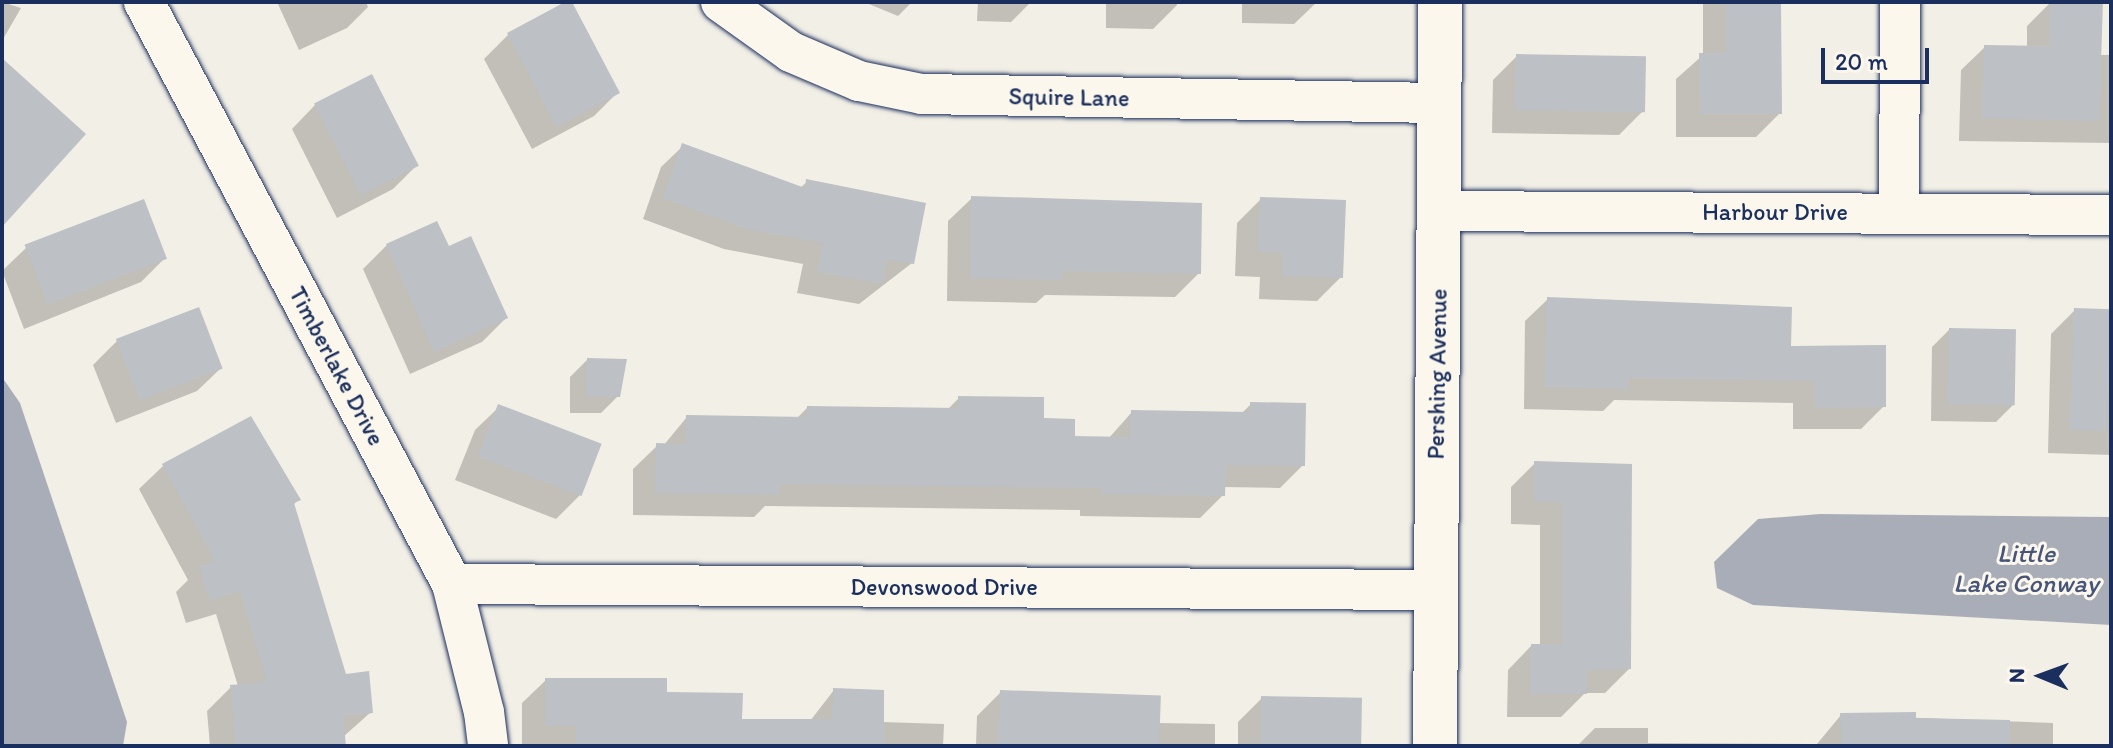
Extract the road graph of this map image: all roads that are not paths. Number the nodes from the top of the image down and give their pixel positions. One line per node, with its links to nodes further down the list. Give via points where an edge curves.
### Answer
1 (144, 2): 9 (street, Timberlake Drive)
2 (721, 2): 5 (street, Squire Lane, via 791,52 859,81 922,94)
3 (1440, 2): 5 (street, Pershing Avenue)
4 (1900, 2): 7 (street)
5 (1440, 103): 6 (street, Pershing Avenue)
6 (1439, 211): 7 (street, Harbour Drive); 10 (street, Pershing Avenue)
7 (1899, 213): 8 (street, Harbour Drive)
8 (2111, 215)
9 (452, 584): 10 (street, Devonswood Drive); 11 (street, Timberlake Drive)
10 (1435, 590): 12 (street, Pershing Avenue)
11 (488, 746)
12 (1435, 746)

